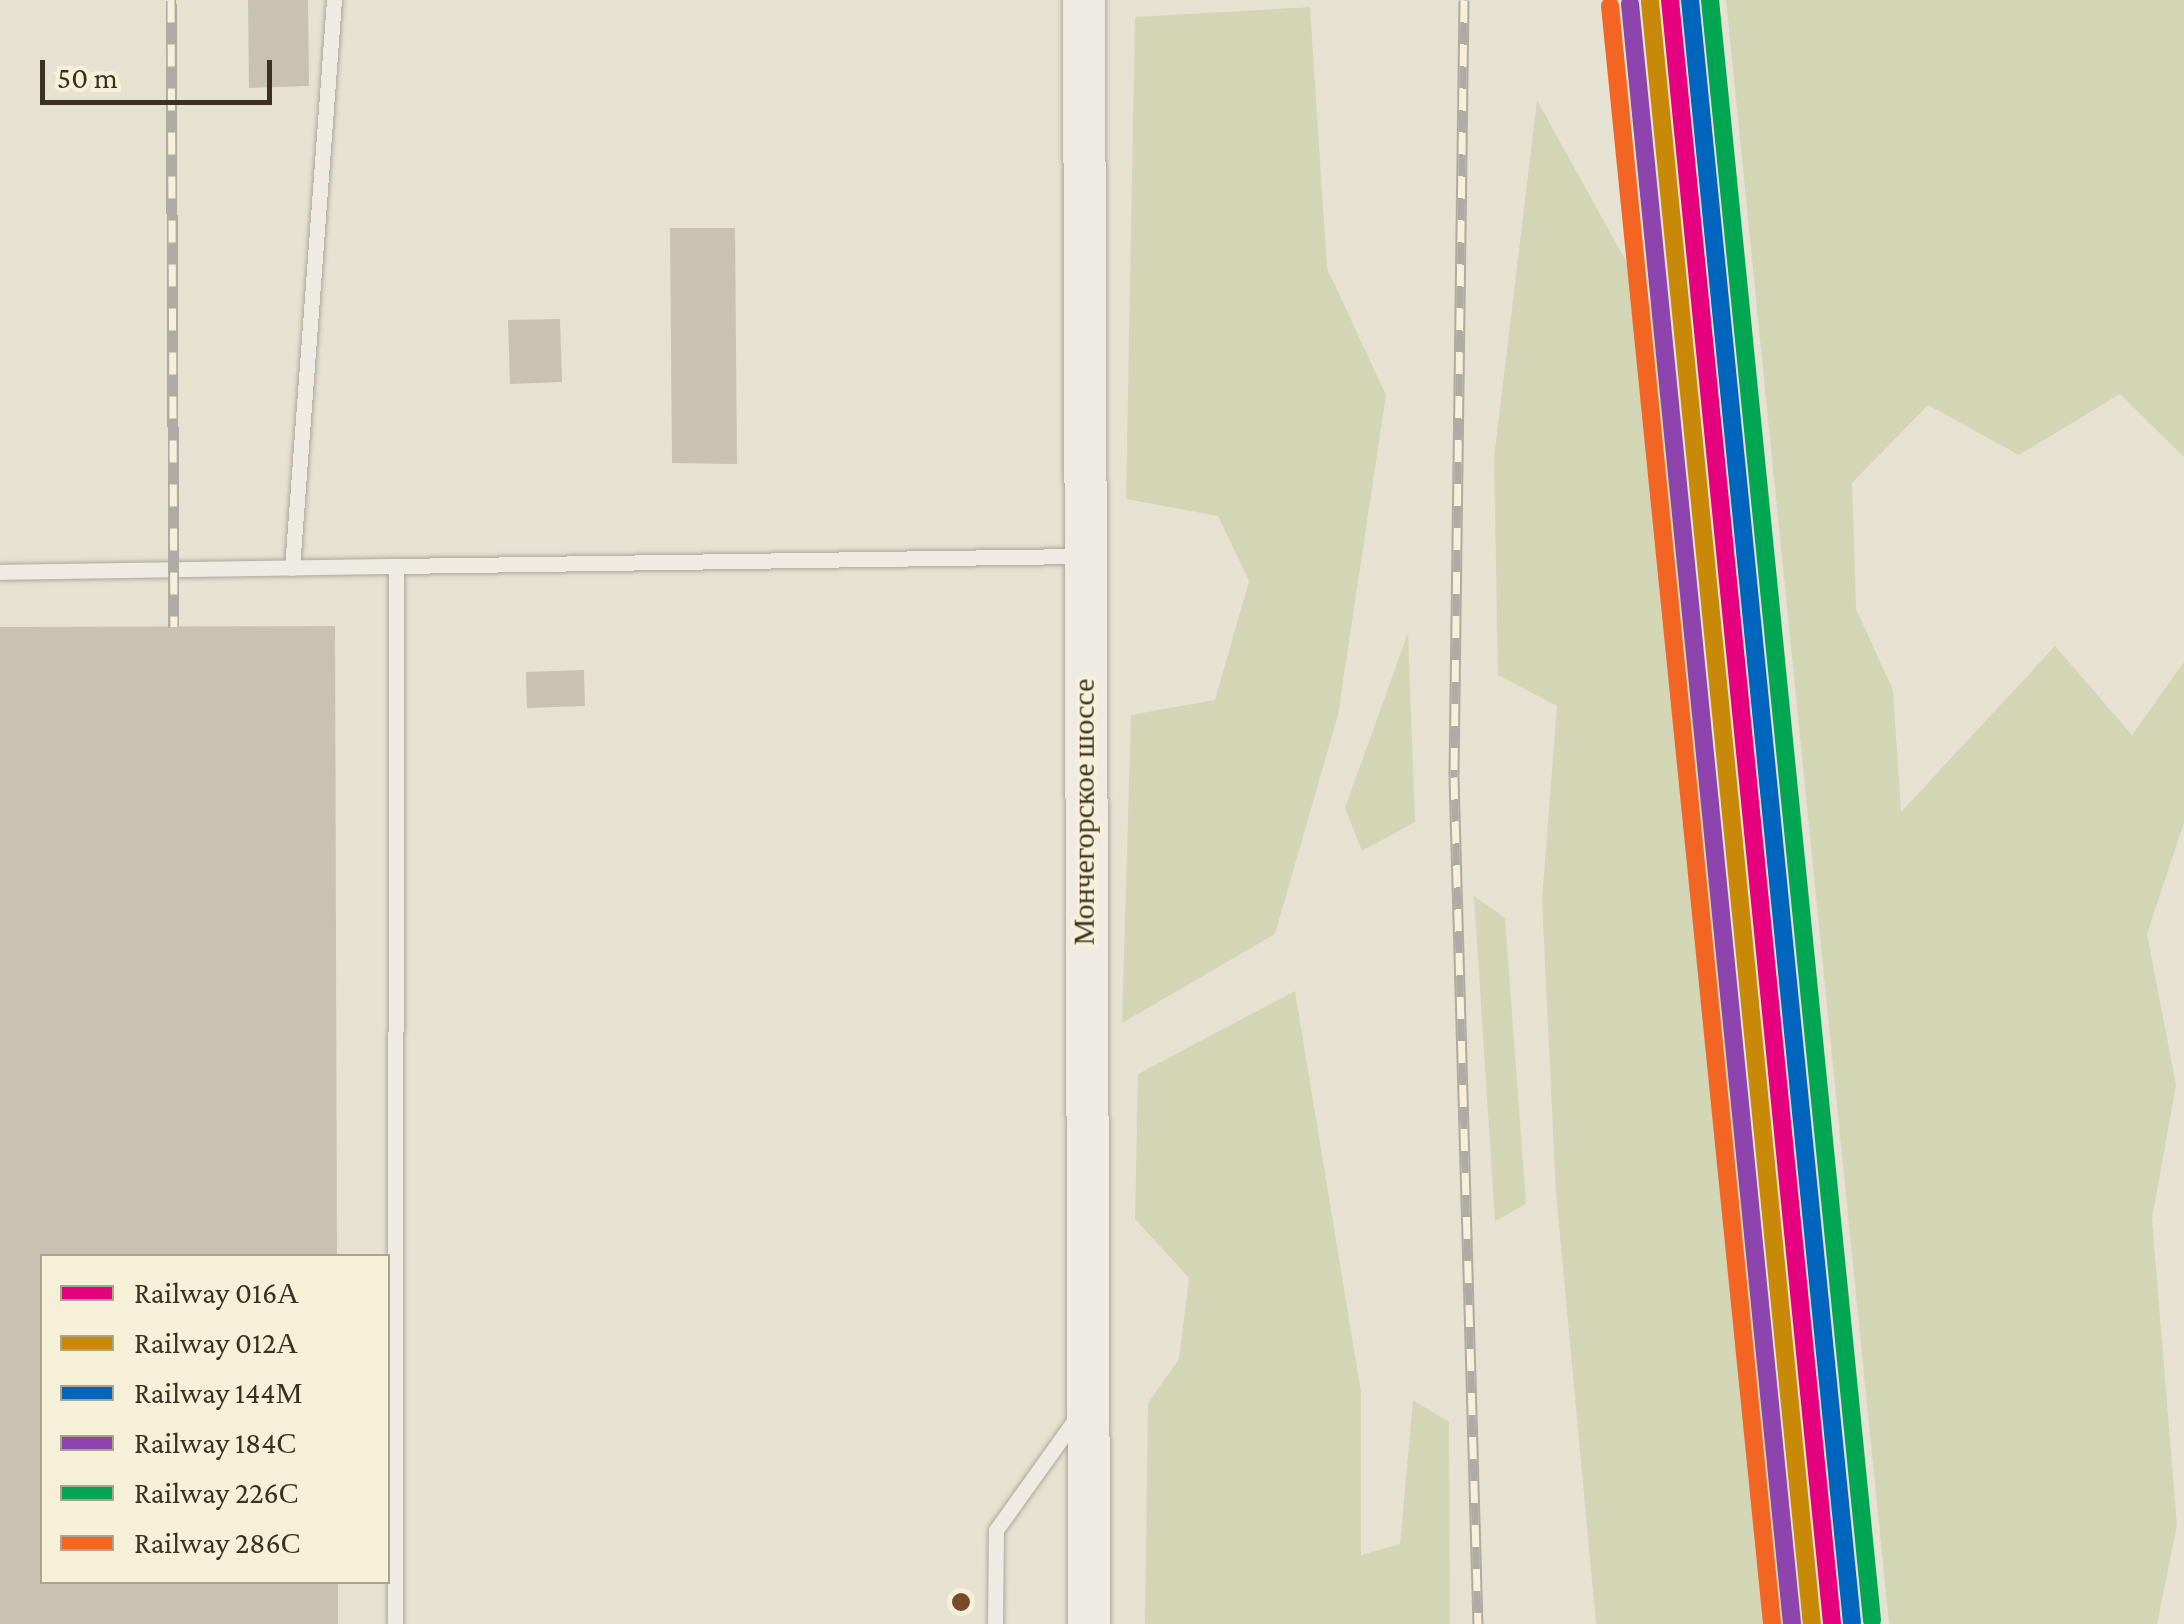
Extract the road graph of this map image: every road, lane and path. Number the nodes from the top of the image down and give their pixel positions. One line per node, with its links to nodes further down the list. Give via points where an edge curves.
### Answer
1 (334, 0): 5 (lane)
2 (1084, 0): 3 (street, Мончегорское шоссе)
3 (1082, 556): 4 (lane); 7 (street, Мончегорское шоссе)
4 (396, 566): 5 (lane); 8 (lane)
5 (292, 568): 6 (lane)
6 (0, 572)
7 (1088, 1403): 9 (lane, via 996,1530); 10 (street, Мончегорское шоссе)
8 (395, 1624)
9 (995, 1624)
10 (1089, 1624)

